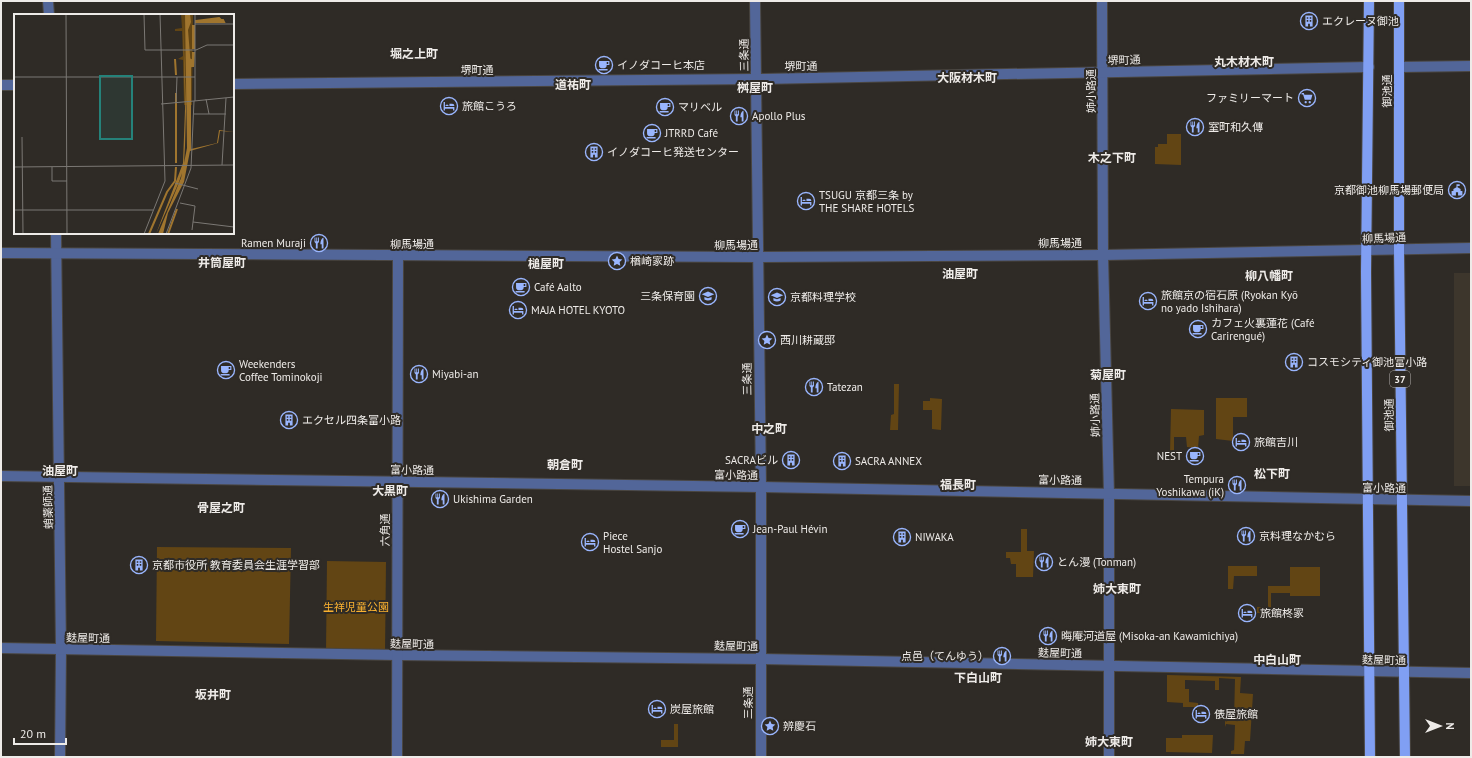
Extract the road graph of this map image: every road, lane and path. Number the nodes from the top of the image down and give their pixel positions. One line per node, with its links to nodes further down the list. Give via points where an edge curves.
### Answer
1 (48, 1): 6 (street)
2 (755, 1): 11 (street, 三条通)
3 (1102, 1): 10 (street, 姉小路通)
4 (1369, 1): 8 (main road, 御池通)
5 (1399, 1): 9 (main road, 御池通 / 37)
6 (49, 14)
7 (1471, 66): 9 (street)
8 (1369, 67): 10 (street, 堺町通); 18 (main road, 御池通)
9 (1399, 67): 17 (main road, 御池通 / 37)
10 (1103, 73): 11 (street, 堺町通); 21 (street, 姉小路通)
11 (756, 79): 12 (street, 堺町通); 23 (street, 三条通)
12 (234, 84)
13 (1, 85): 14 (street)
14 (14, 85)
15 (56, 234): 20 (street, 蛸薬師通)
16 (1471, 248): 17 (street, 柳馬場通)
17 (1399, 250): 18 (street, 柳馬場通); 30 (main road, 御池通 / 37)
18 (1366, 251): 21 (street, 柳馬場通); 29 (main road, 御池通)
19 (1, 253): 20 (street, 柳馬場通)
20 (57, 254): 22 (street, 柳馬場通); 25 (street, 蛸薬師通)
21 (1104, 255): 23 (street, 柳馬場通); 28 (street, 姉小路通)
22 (398, 256): 23 (street, 柳馬場通); 26 (street, 六角通)
23 (757, 257): 27 (street, 三条通)
24 (1, 476): 25 (street, 富小路通)
25 (59, 477): 26 (street, 富小路通); 33 (street, 蛸薬師通)
26 (397, 482): 27 (street, 富小路通); 34 (street, 六角通)
27 (761, 487): 28 (street, 富小路通); 35 (street, 三条通)
28 (1109, 494): 29 (street, 富小路通); 36 (street, 姉小路通)
29 (1368, 499): 30 (street, 富小路通); 37 (main road, 御池通)
30 (1402, 500): 31 (street, 富小路通); 38 (main road, 御池通 / 37)
31 (1471, 501)
32 (1, 648): 33 (street, 麩屋町通)
33 (61, 650): 34 (street, 麩屋町通); 40 (street, 蛸薬師通)
34 (397, 656): 35 (street, 麩屋町通); 41 (street, 六角通)
35 (760, 658): 36 (street, 麩屋町通); 42 (street, 三条通)
36 (1110, 666): 37 (street, 麩屋町通); 43 (street, 姉小路通)
37 (1369, 672): 38 (street, 麩屋町通); 44 (main road, 御池通)
38 (1404, 672): 39 (street, 麩屋町通); 45 (main road, 御池通 / 37)
39 (1471, 673)
40 (60, 757)
41 (396, 757)
42 (761, 757)
43 (1109, 757)
44 (1370, 757)
45 (1405, 757)

